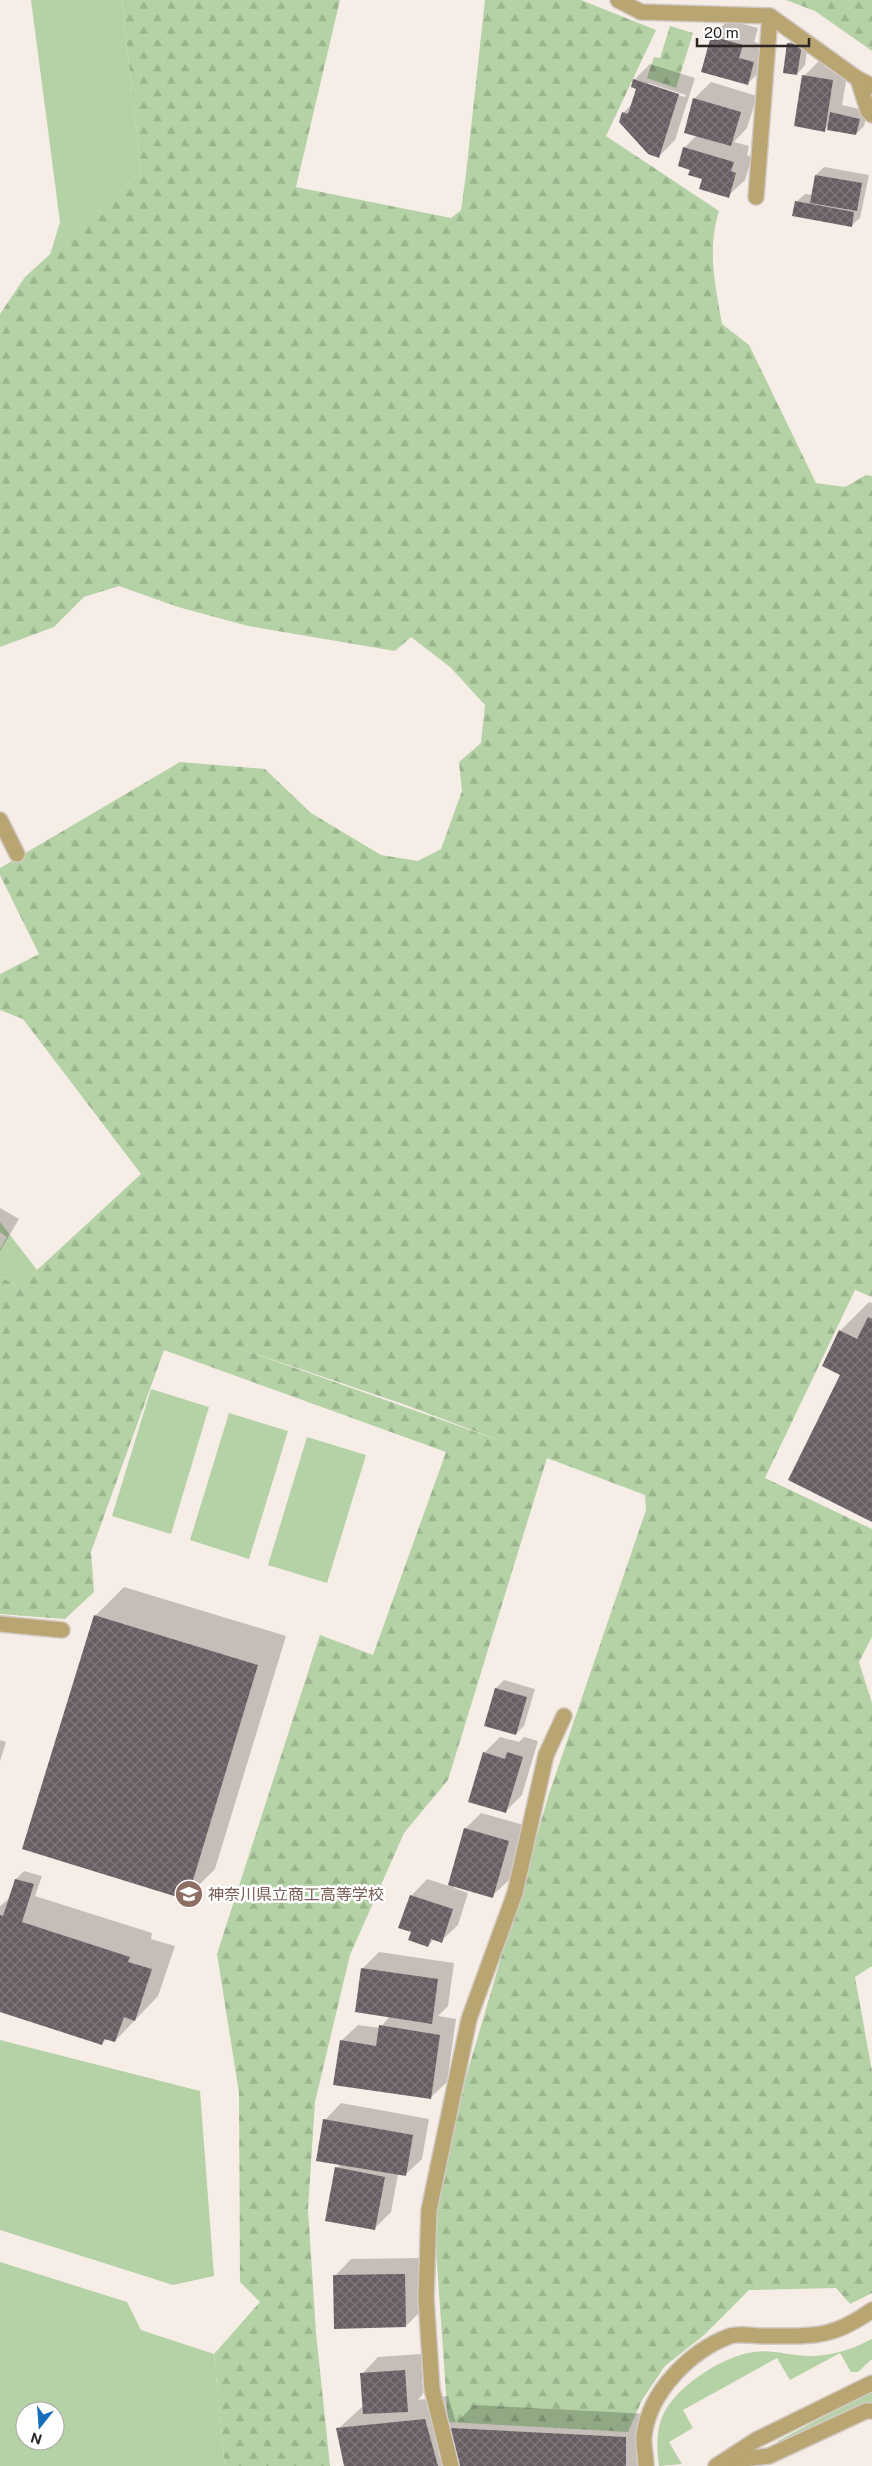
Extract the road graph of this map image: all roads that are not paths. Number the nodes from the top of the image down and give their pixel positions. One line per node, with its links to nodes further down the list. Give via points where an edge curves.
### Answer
1 (618, 0): 2 (street, via 641,12)
2 (770, 16): 3 (street); 6 (street)
3 (858, 79): 4 (street); 5 (street)
4 (872, 86)
5 (872, 115)
6 (756, 196)
7 (0, 820): 8 (street)
8 (17, 854)
9 (0, 1624): 10 (street)
10 (62, 1630)
11 (564, 1716): 16 (street, via 546,1755 515,1893 469,2019 429,2210 426,2298 432,2389)
12 (872, 2310): 17 (street, via 852,2324 825,2335 732,2336 700,2352 672,2377 652,2407 644,2436)
13 (872, 2383): 15 (street, via 756,2440)
14 (872, 2411): 15 (street, via 769,2456)
15 (720, 2464)
16 (451, 2466)
17 (646, 2466)

